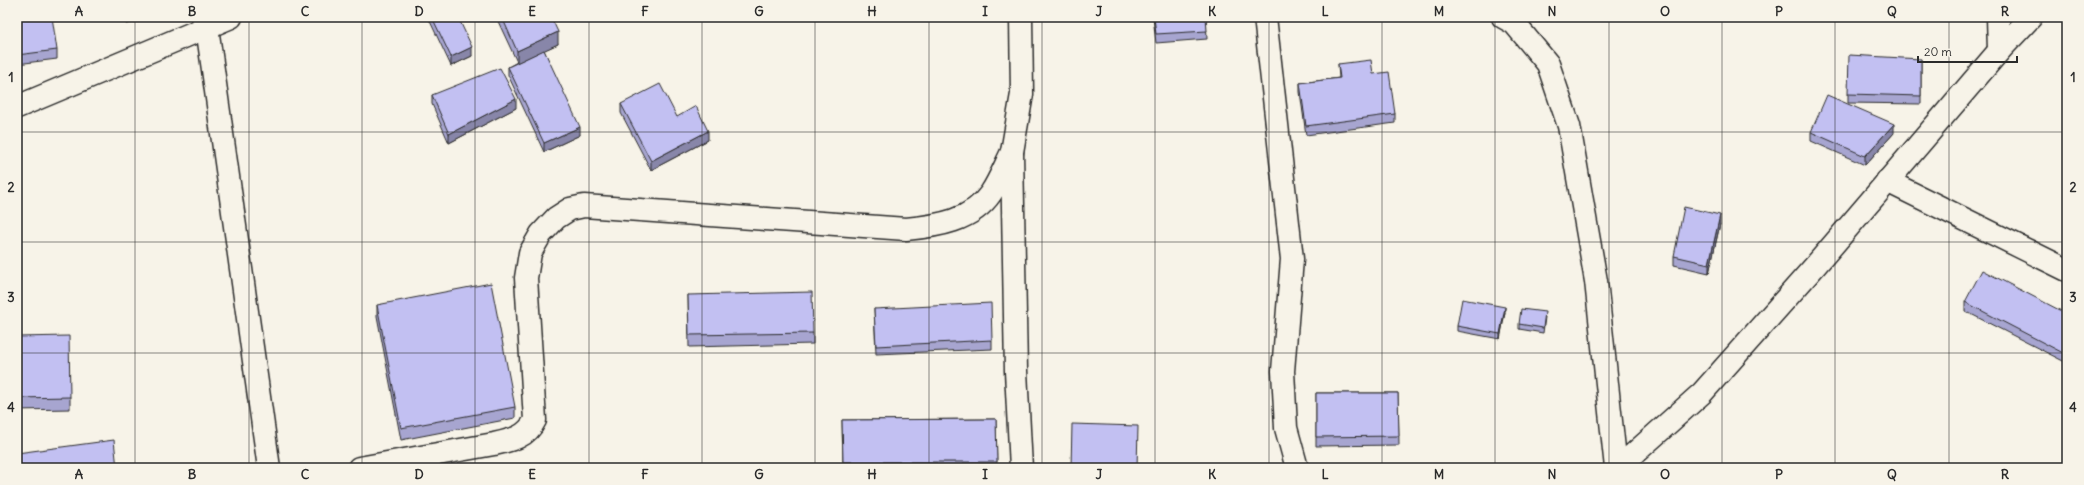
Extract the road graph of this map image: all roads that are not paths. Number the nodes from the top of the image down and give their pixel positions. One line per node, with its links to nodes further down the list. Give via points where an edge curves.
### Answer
1 (231, 17): 7 (street)
2 (1021, 17): 10 (street, via 1022,94)
3 (1265, 17): 16 (street, via 1292,259 1283,371 1286,428)
4 (1503, 17): 17 (street, via 1514,23 1548,64 1569,126 1596,281)
5 (1998, 17): 8 (street)
6 (2031, 17): 8 (street)
7 (205, 22): 9 (street); 13 (street)
8 (1999, 51): 11 (street)
9 (17, 107)
10 (1012, 152): 14 (street, via 990,194 968,215 937,226 906,229 584,206 570,209 556,218 541,234 530,253 526,278 535,420 531,428 514,440); 15 (street, via 1016,371)
11 (1887, 181): 12 (street); 17 (street, via 1702,393)
12 (2067, 270)
13 (269, 468)
14 (359, 468)
15 (1021, 468)
16 (1297, 468)
17 (1617, 468)

